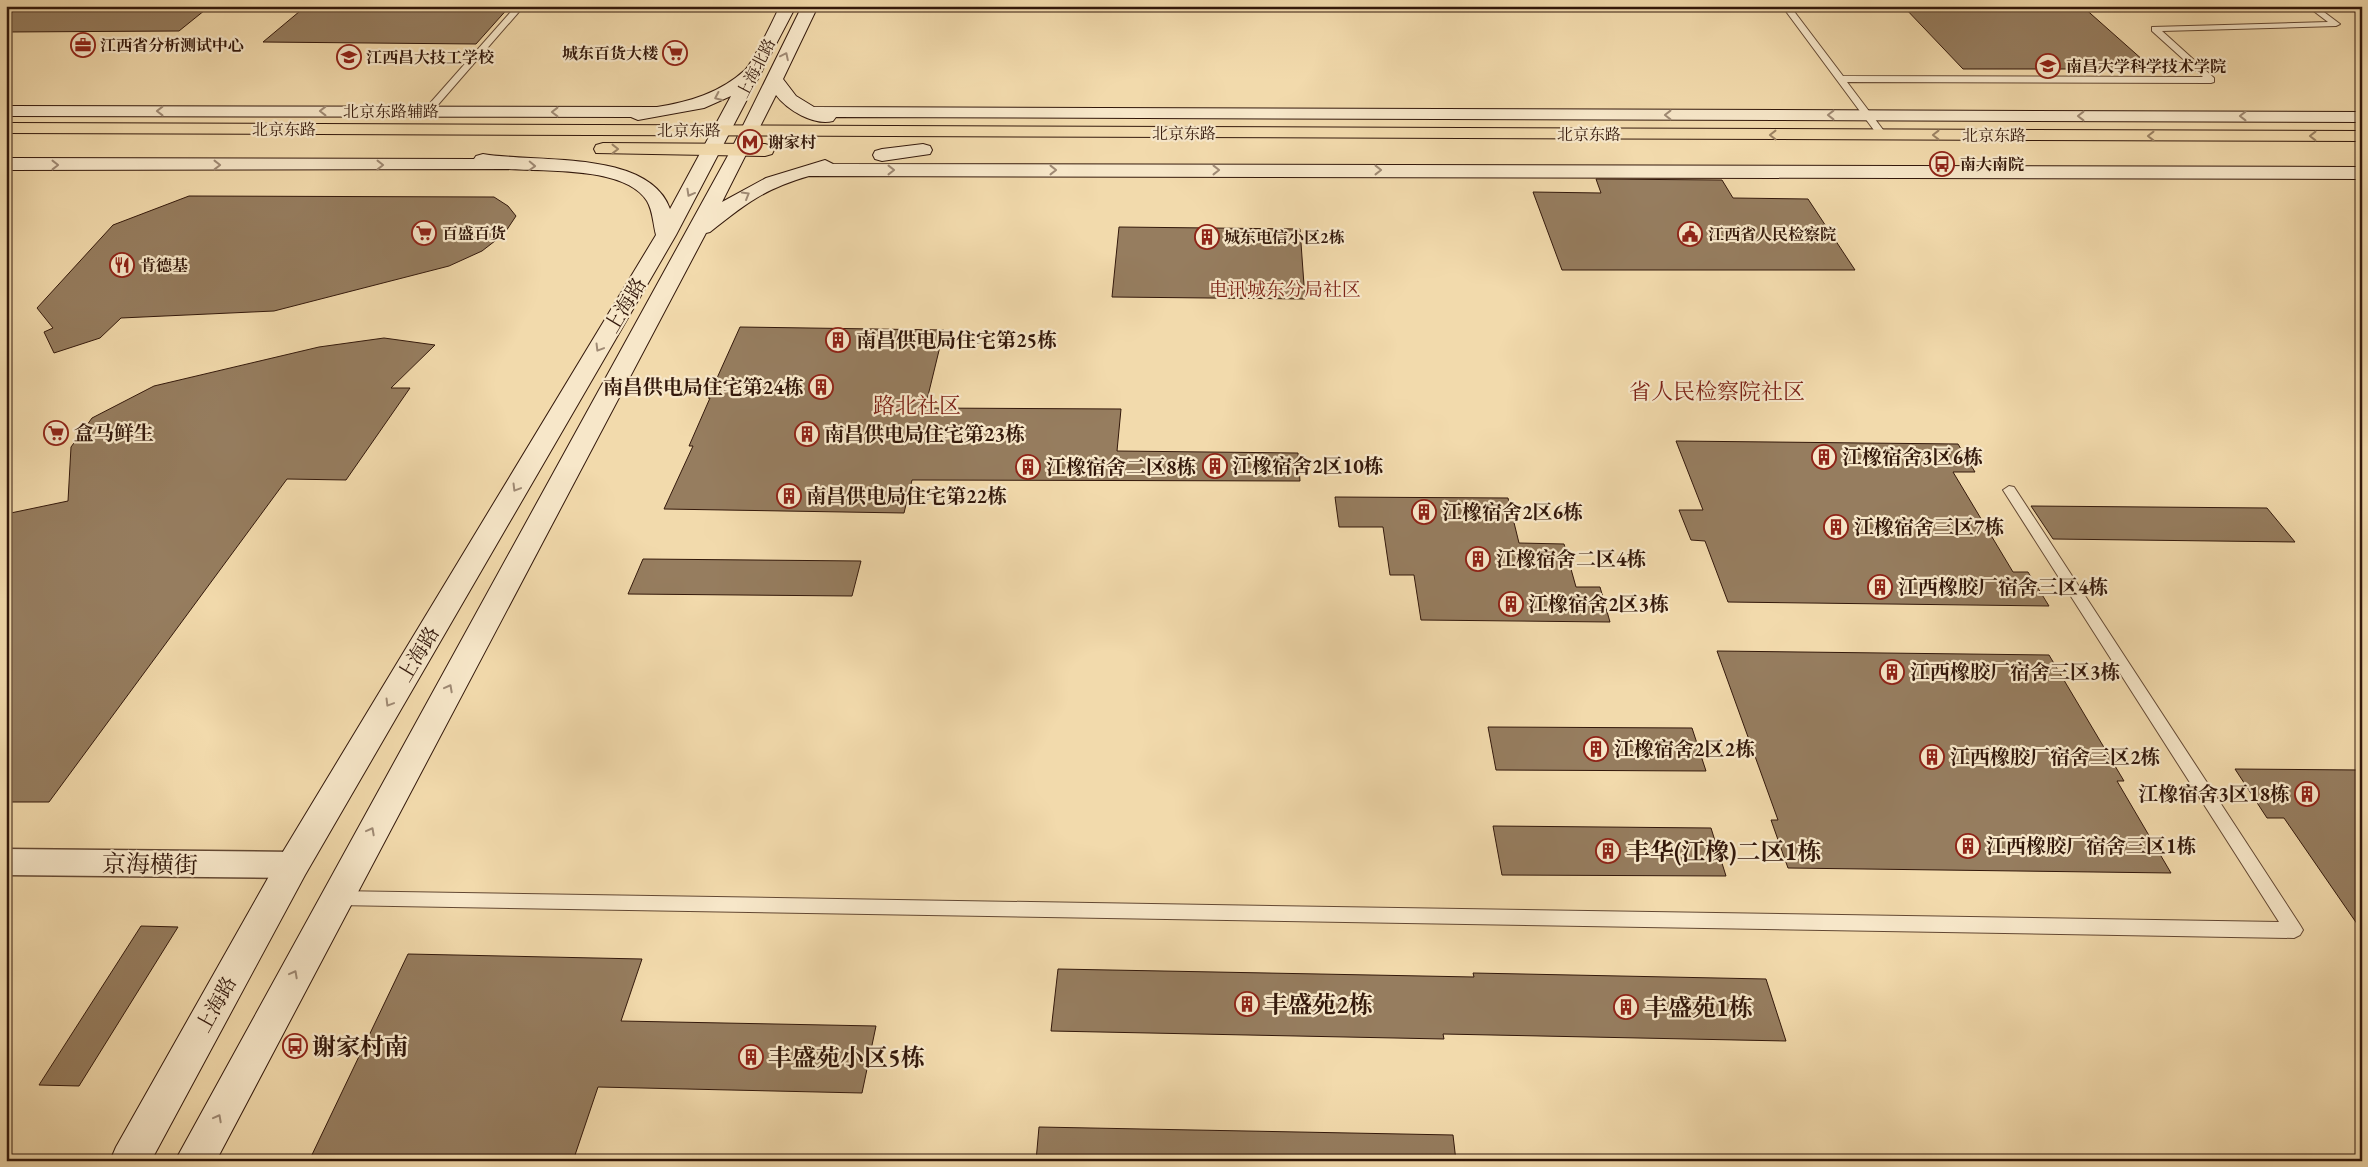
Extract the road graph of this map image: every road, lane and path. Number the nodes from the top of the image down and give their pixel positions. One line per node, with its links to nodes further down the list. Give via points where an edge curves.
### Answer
1 (520, 6): 10 (lane)
2 (788, 6): 6 (main road, 上海北路)
3 (810, 6): 7 (main road, 上海北路, one-way to 3)
4 (1786, 6): 8 (lane)
5 (2311, 6): 8 (lane, via 2336,24 2155,29 2211,80)
6 (756, 67): 11 (main road, one-way to 11, via 734,89 713,99); 20 (main road, 上海北路)
7 (774, 79): 12 (main road, via 784,96); 20 (main road, 上海北路)
8 (1842, 79): 13 (lane)
9 (6, 110): 10 (main road, 北京东路辅路, one-way to 9)
10 (427, 112): 11 (main road, 北京东路辅路, one-way to 10)
11 (657, 112): 16 (main road)
12 (810, 112): 13 (main road, 北京东路, one-way to 12); 17 (main road)
13 (1868, 115): 14 (main road, 北京东路, one-way to 13); 18 (lane)
14 (2362, 116)
15 (6, 128): 16 (main road, 北京东路)
16 (522, 130): 20 (main road, 北京东路)
17 (907, 132): 18 (main road, 北京东路, one-way to 17); 20 (main road, 北京东路)
18 (1882, 135): 19 (main road, 北京东路, one-way to 18)
19 (2362, 136)
20 (731, 140): 24 (main road, 北京东路, one-way to 20); 25 (main road, 北京东路); 35 (main road, 上海路)
21 (6, 148): 22 (main road, 北京东路)
22 (432, 148): 23 (main road, 北京东路); 32 (main road)
23 (559, 149)
24 (588, 149)
25 (780, 150)
26 (818, 150): 27 (main road)
27 (837, 150)
28 (866, 150): 29 (main road)
29 (923, 150): 30 (main road); 33 (main road, via 855,159)
30 (943, 150)
31 (6, 164): 32 (main road, one-way to 32)
32 (501, 165): 35 (main road, one-way to 35, via 593,168 636,181 655,198)
33 (807, 170): 34 (main road, 北京东路, one-way to 34); 35 (main road, one-way to 33, via 741,197)
34 (2362, 173)
35 (680, 236): 38 (main road, 上海路, one-way to 38); 39 (main road, 上海路, one-way to 35)
36 (2009, 490): 39 (lane, via 2294,930)
37 (6, 862): 38 (street, 京海横街)
38 (293, 865): 40 (main road, 上海路)
39 (335, 898): 41 (main road, 上海路, one-way to 39)
40 (130, 1161)
41 (195, 1161)

